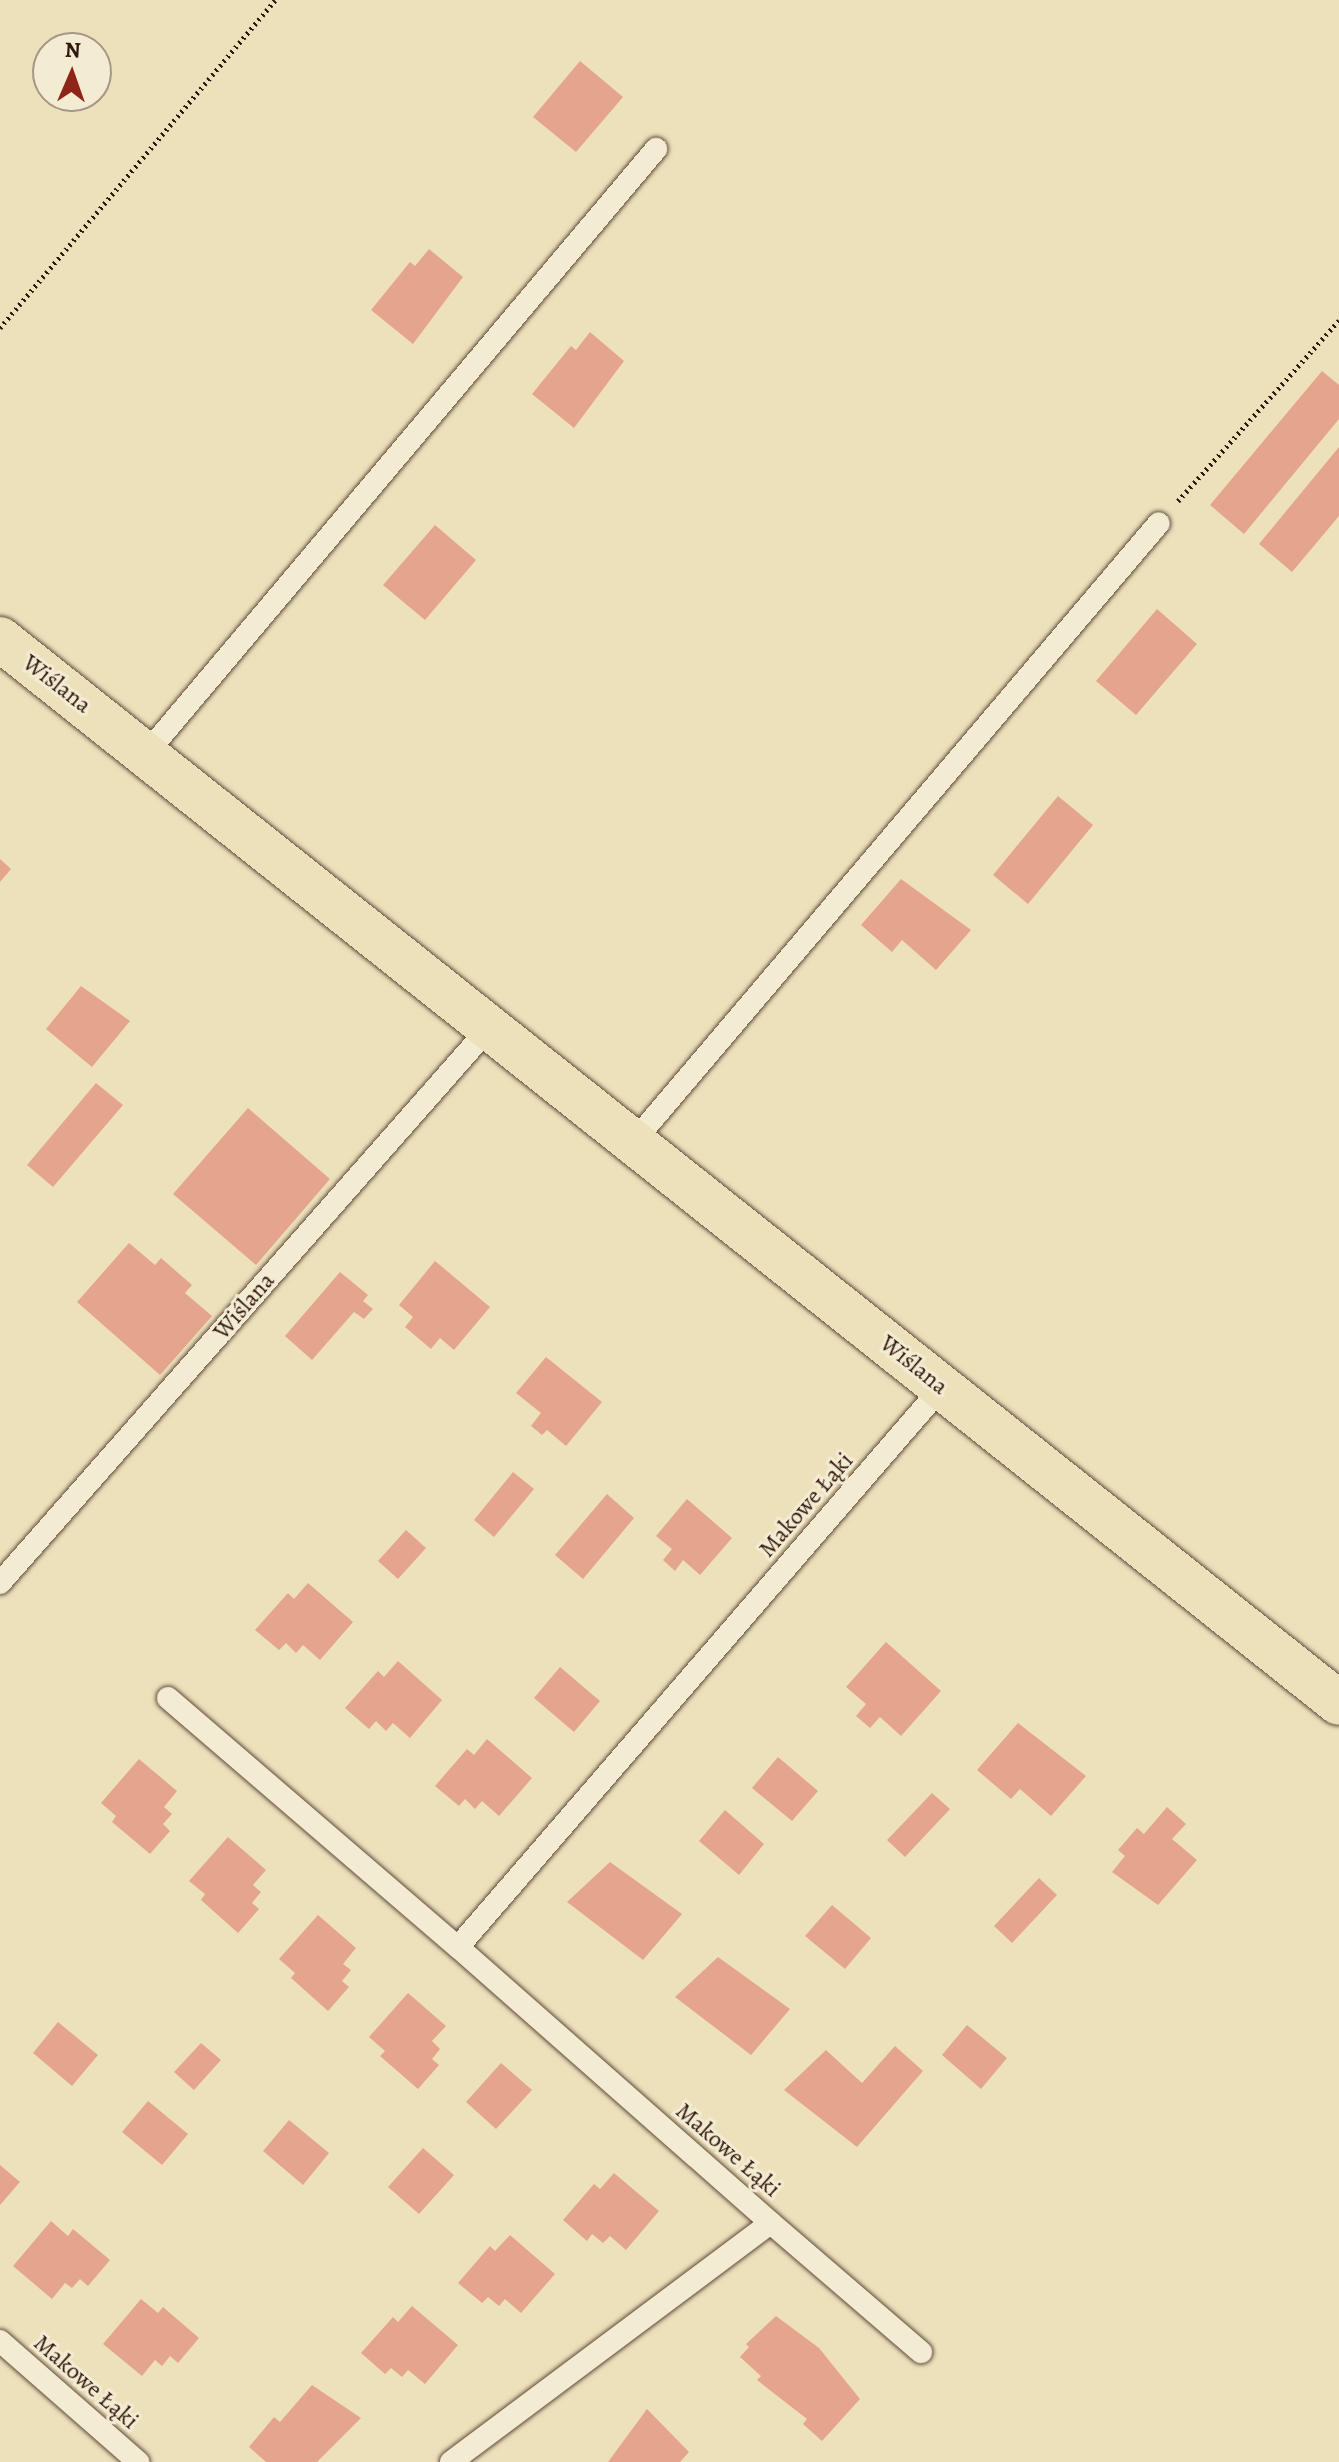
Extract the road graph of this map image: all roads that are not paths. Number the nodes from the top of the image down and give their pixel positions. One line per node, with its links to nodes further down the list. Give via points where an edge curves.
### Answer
1 (656, 149): 4 (lane)
2 (1159, 523): 6 (lane)
3 (0, 639): 4 (main road, Wiślana)
4 (145, 755): 5 (main road, Wiślana)
5 (489, 1028): 6 (main road, Wiślana); 8 (lane, Wiślana)
6 (635, 1140): 7 (main road, Wiślana)
7 (942, 1387): 10 (main road, Wiślana); 11 (lane, Makowe Łąki)
8 (0, 1583)
9 (168, 1698): 11 (lane, Makowe Łąki)
10 (1339, 1703)
11 (458, 1947): 12 (lane, Makowe Łąki)
12 (771, 2223): 14 (lane); 16 (lane, Makowe Łąki)
13 (0, 2341): 15 (lane, Makowe Łąki)
14 (921, 2352)
15 (138, 2462)
16 (451, 2462)

